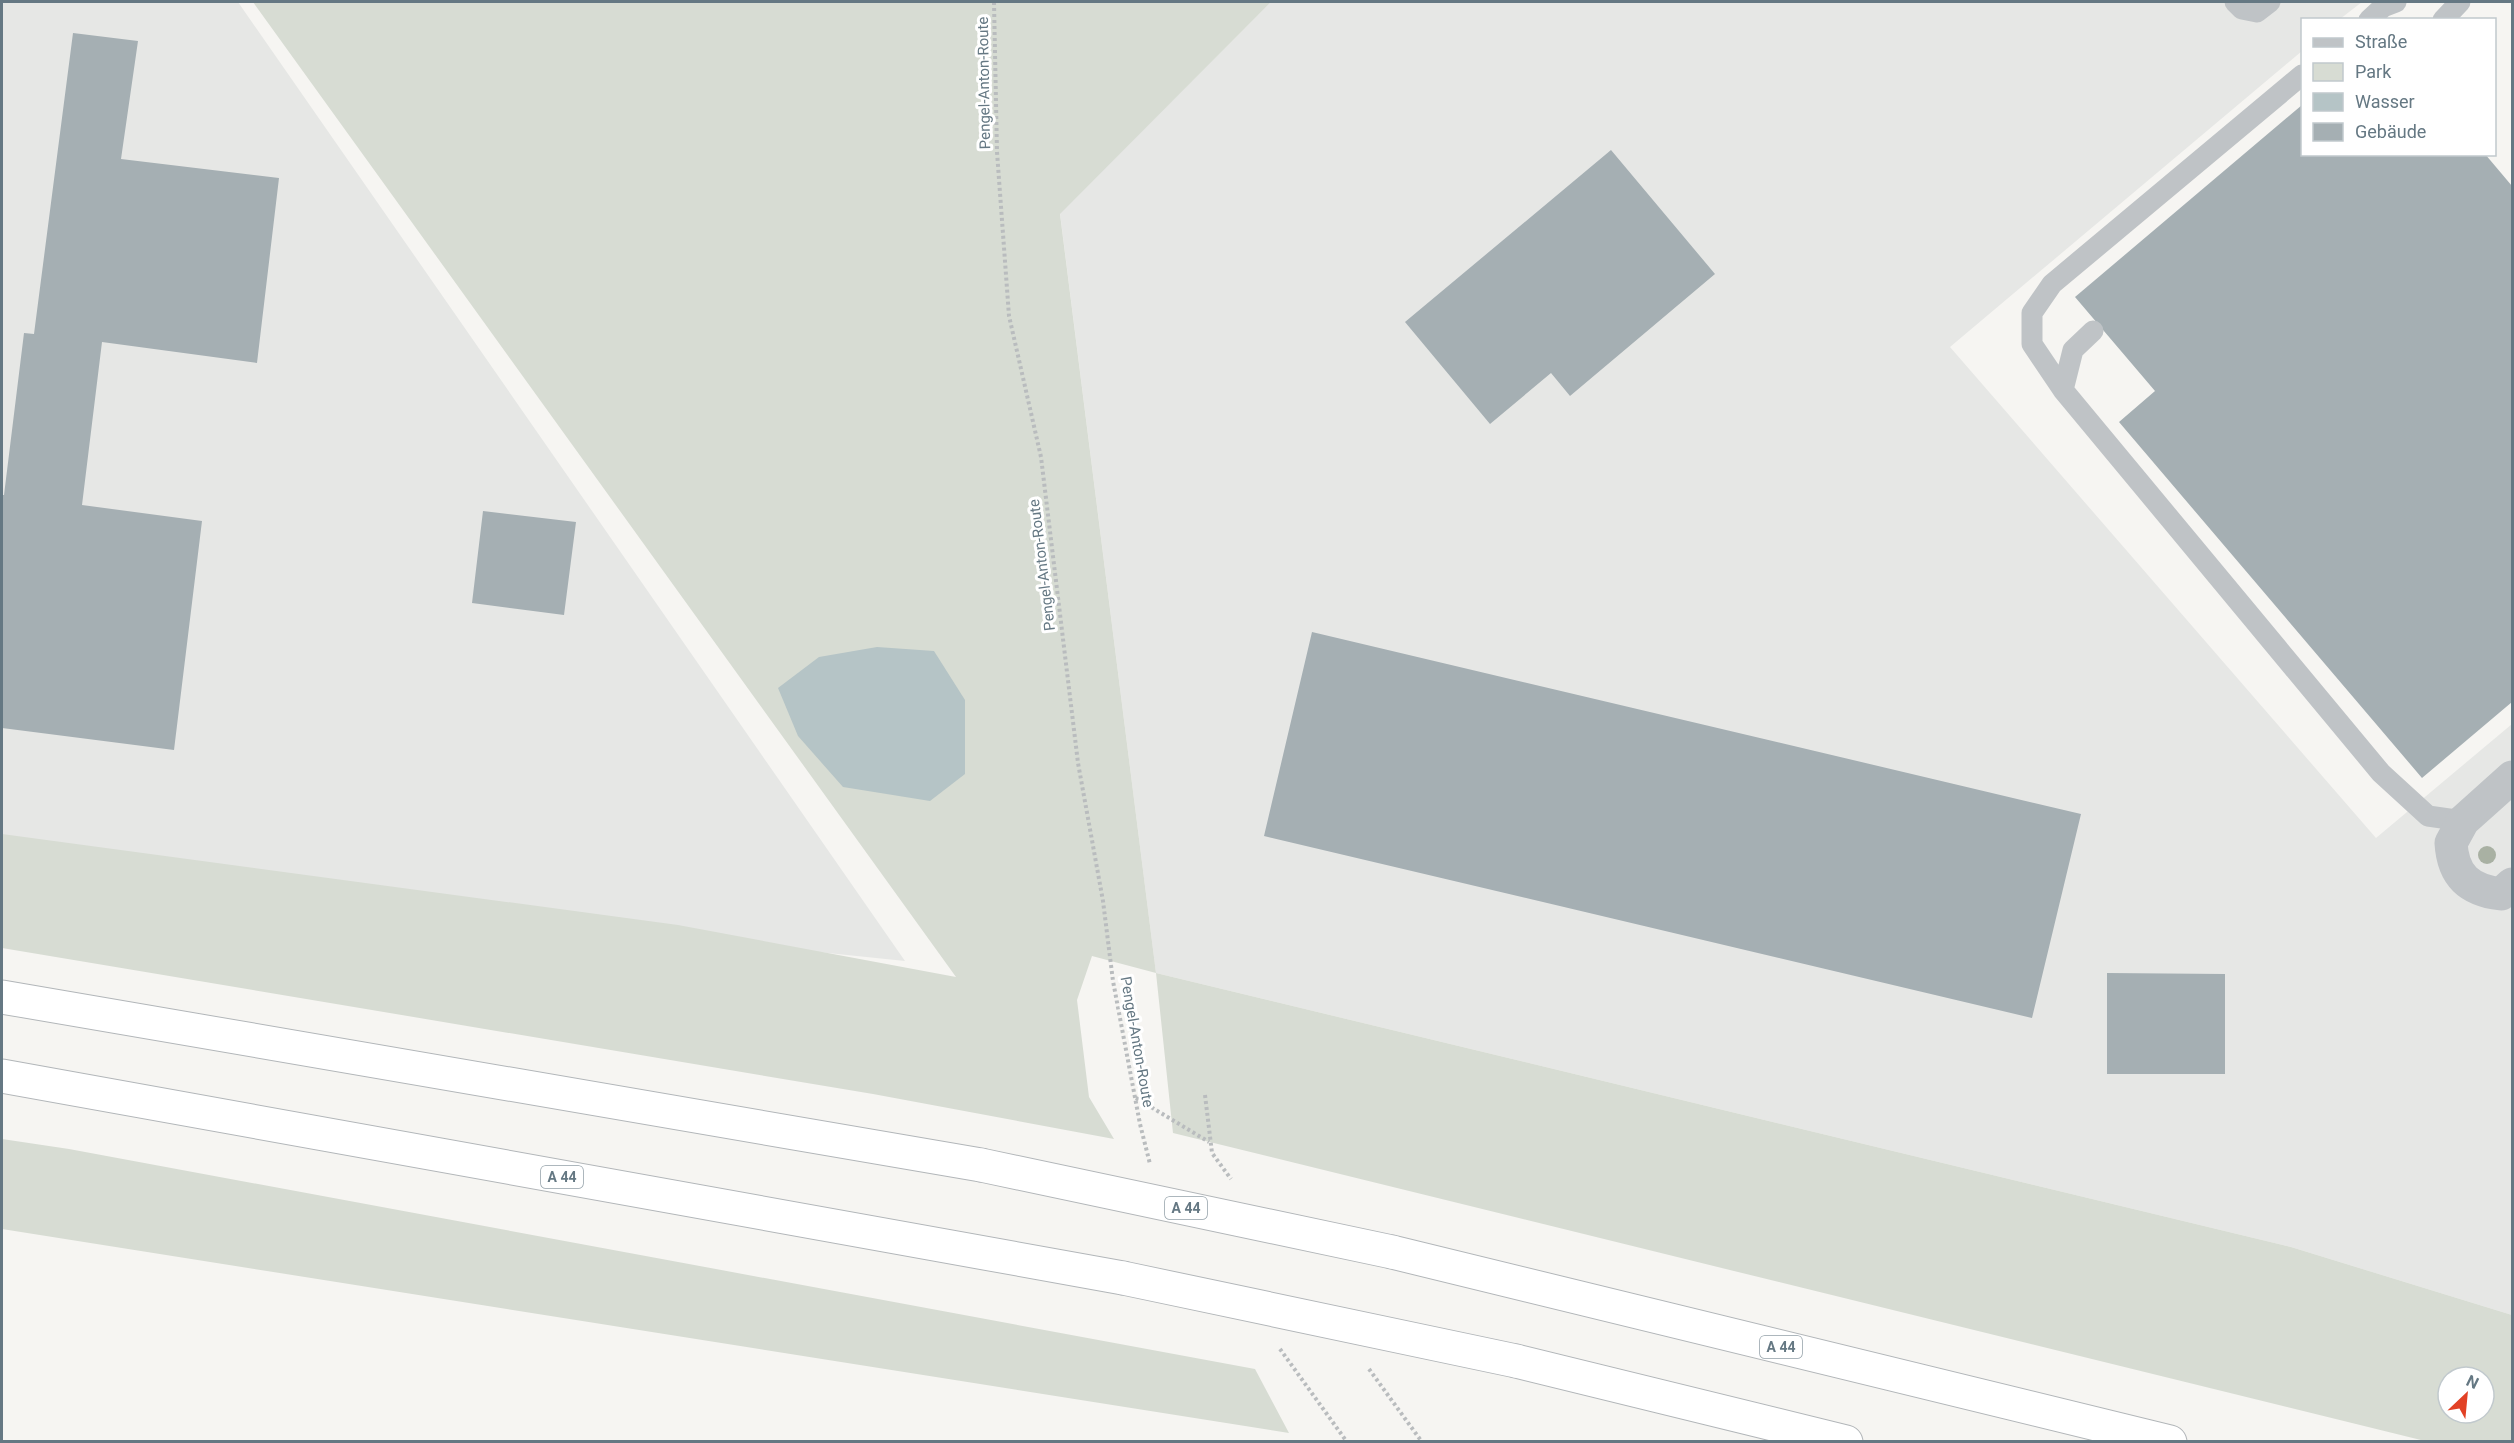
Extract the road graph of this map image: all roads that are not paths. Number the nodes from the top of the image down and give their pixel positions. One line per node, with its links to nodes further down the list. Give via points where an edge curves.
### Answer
1 (2235, 2): 2 (lane, via 2242,9 2257,12)
2 (2270, 2)
3 (2397, 2): 5 (lane, via 2383,7)
4 (2460, 2): 6 (lane)
5 (2371, 18)
6 (2445, 18)
7 (2301, 76): 9 (lane, via 2052,284 2031,313 2032,344)
8 (2092, 331): 9 (lane, via 2073,350)
9 (2063, 390): 11 (lane, via 2382,773 2428,816)
10 (2512, 777): 11 (street)
11 (2463, 821): 12 (street, via 2451,843 2456,867 2463,878 2473,887 2501,894)
12 (2512, 884)
13 (2, 997): 16 (highway, A 44, bridge, via 981,1165 1392,1252)
14 (2, 1076): 15 (highway, A 44, bridge, via 1123,1278 1516,1361)
15 (1846, 1442)
16 (2170, 1442)

